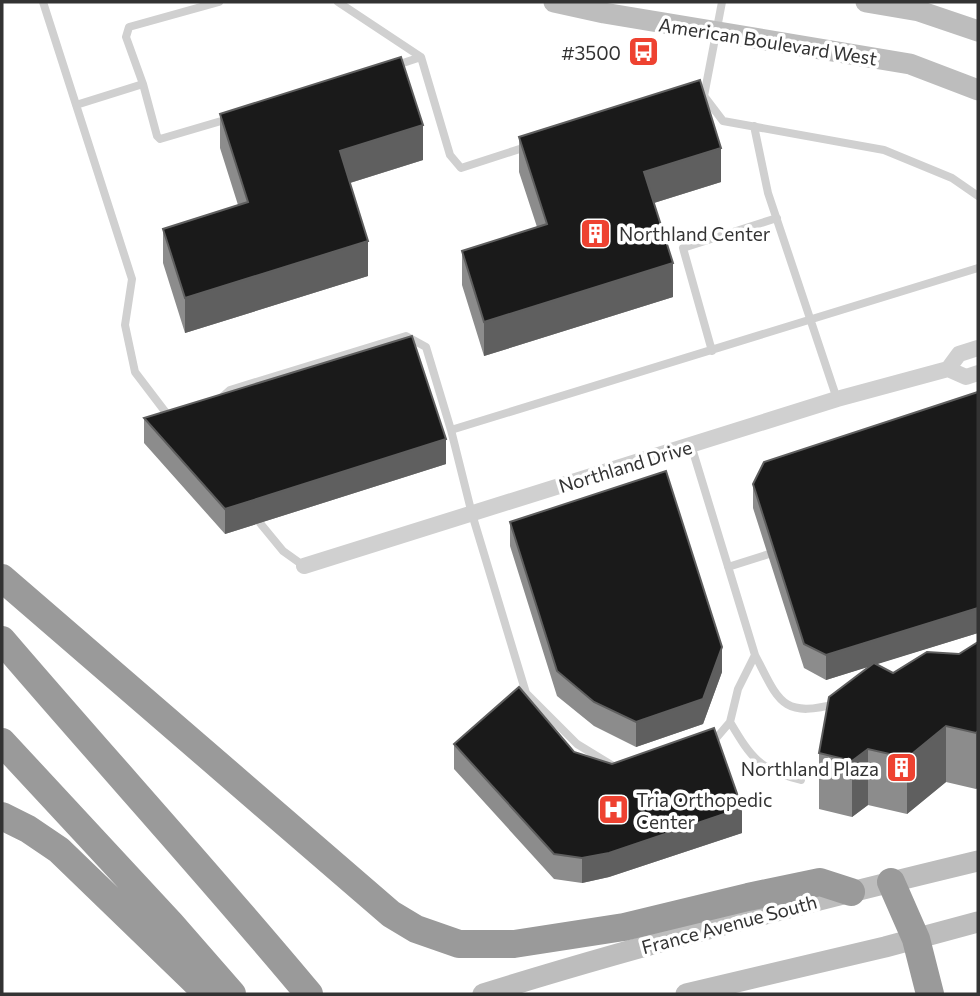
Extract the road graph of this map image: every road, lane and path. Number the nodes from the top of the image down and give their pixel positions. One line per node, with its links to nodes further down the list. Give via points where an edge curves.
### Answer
1 (43, 2): 15 (lane)
2 (219, 2): 11 (lane, via 129,27 126,37)
3 (338, 2): 9 (lane)
4 (554, 2): 8 (main road, American Boulevard West)
5 (722, 2): 8 (lane)
6 (866, 2): 7 (main road, via 919,11)
7 (978, 31)
8 (715, 32): 12 (main road, American Boulevard West, via 910,64); 13 (lane)
9 (421, 57): 10 (lane); 18 (lane, via 450,156 461,168)
10 (383, 69)
11 (143, 84): 15 (lane); 16 (lane, via 160,139)
12 (978, 90)
13 (704, 96): 14 (lane); 17 (lane, via 723,121)
14 (691, 99)
15 (76, 105): 29 (lane, via 132,279 125,324 135,372)
16 (242, 114)
17 (754, 126): 19 (lane, via 884,150 952,178); 20 (lane)
18 (537, 143)
19 (978, 196)
20 (777, 218): 22 (lane); 24 (lane, via 683,248)
21 (978, 268): 22 (lane)
22 (812, 320): 24 (lane); 27 (lane)
23 (978, 348): 25 (street, Northland Drive, via 959,354)
24 (712, 351): 30 (lane)
25 (948, 369): 26 (street, Northland Drive, via 966,377); 27 (street, Northland Drive)
26 (978, 373)
27 (837, 400): 31 (street, Northland Drive)
28 (214, 404): 30 (lane, via 230,390 406,335 426,347)
29 (178, 428)
30 (451, 430): 33 (lane)
31 (691, 445): 33 (street, Northland Drive); 36 (lane)
32 (251, 512): 35 (lane, via 283,551)
33 (472, 514): 35 (street, Northland Drive); 44 (lane, via 526,693 576,744)
34 (768, 554): 36 (lane)
35 (304, 566)
36 (728, 567): 39 (lane)
37 (2, 578): 49 (highway, via 371,897 435,937 459,944 514,944 624,927 820,883)
38 (2, 640): 54 (highway)
39 (755, 655): 40 (lane, via 780,700 791,708); 41 (lane, via 738,689)
40 (851, 699)
41 (730, 723): 43 (lane, via 714,743); 45 (lane, via 761,765)
42 (2, 742): 53 (highway)
43 (702, 746)
44 (624, 768)
45 (801, 779)
46 (2, 816): 52 (highway, via 59,850)
47 (978, 861): 48 (main road, France Avenue South)
48 (891, 881): 49 (main road, France Avenue South); 51 (highway)
49 (851, 892): 55 (main road, France Avenue South)
50 (978, 922): 51 (main road)
51 (916, 939): 56 (main road); 57 (highway)
52 (208, 994)
53 (232, 994)
54 (309, 994)
55 (483, 994)
56 (686, 994)
57 (930, 994)

